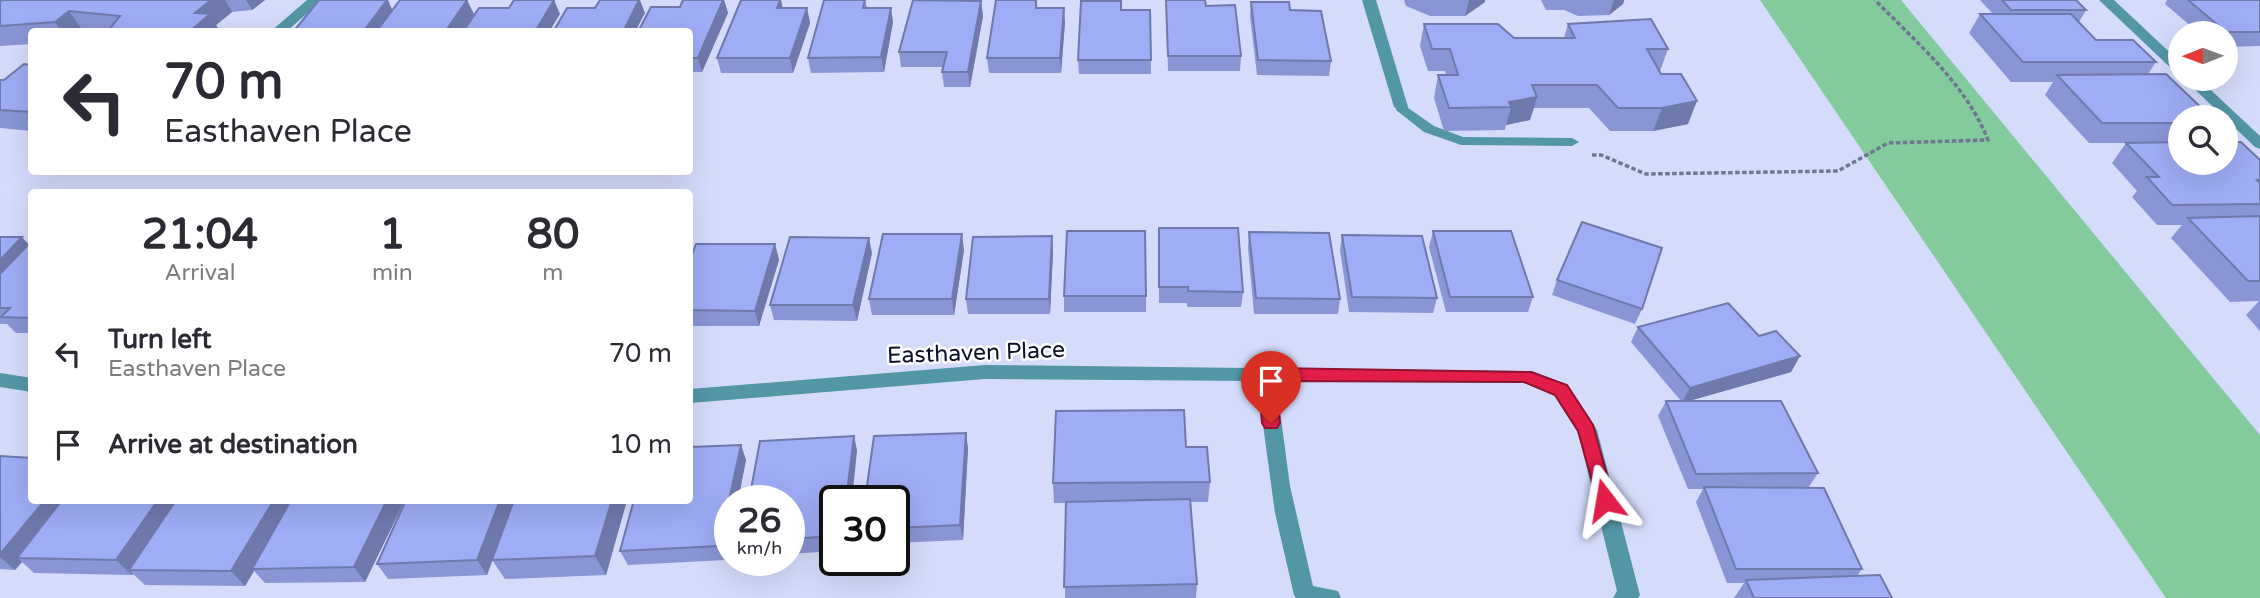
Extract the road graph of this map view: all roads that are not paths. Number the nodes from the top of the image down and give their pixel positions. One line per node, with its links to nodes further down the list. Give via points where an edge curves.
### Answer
1 (315, 0): 4 (street)
2 (1369, 0): 7 (street)
3 (2106, 0): 5 (street)
4 (282, 28)
5 (2168, 58)
6 (2204, 91): 9 (street)
7 (1401, 107): 8 (lane, via 1429,130 1461,141)
8 (1572, 142)
9 (2260, 144)
10 (1266, 374): 13 (street, Easthaven Place, via 985,372); 14 (street, via 1276,472 1293,557 1305,595); 15 (street, Easthaven Place, via 1525,376 1561,390 1587,430 1629,595)
11 (0, 380): 12 (street)
12 (28, 384)
13 (693, 396)
14 (1330, 598)
15 (1624, 598)

